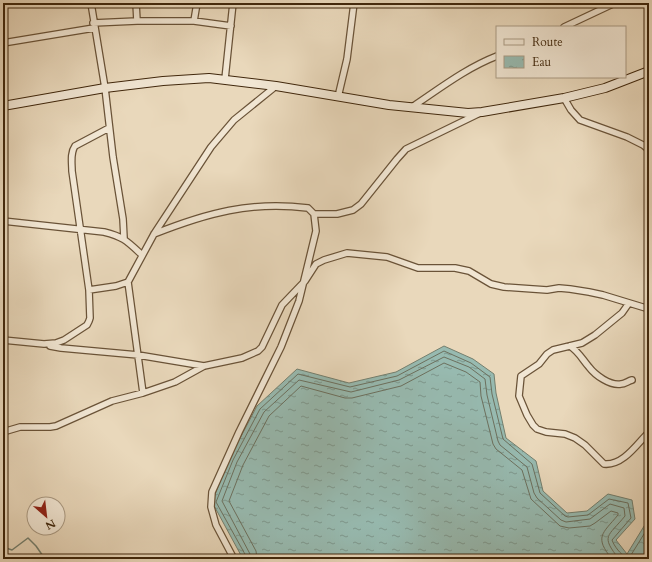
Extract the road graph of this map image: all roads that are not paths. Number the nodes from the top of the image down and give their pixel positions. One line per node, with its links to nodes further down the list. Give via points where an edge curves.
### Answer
1 (91, 3): 9 (street)
2 (136, 3): 7 (street)
3 (197, 3): 8 (street)
4 (233, 3): 10 (street)
5 (354, 3): 18 (street, via 347,60)
6 (615, 3): 11 (street)
7 (137, 21): 8 (street); 9 (street)
8 (194, 21): 10 (street)
9 (94, 26): 12 (street); 17 (street)
10 (231, 26): 15 (street)
11 (566, 26)
12 (3, 43)
13 (496, 56): 21 (street, via 462,73)
14 (649, 71): 19 (street, via 605,88)
15 (225, 79): 16 (street); 17 (street, via 163,81)
16 (276, 86): 18 (street); 28 (street, via 234,120 211,147)
17 (105, 88): 20 (street); 23 (street)
18 (338, 97): 21 (street)
19 (564, 98): 22 (street); 24 (street, via 580,120 617,133)
20 (3, 106)
21 (412, 107): 22 (street)
22 (482, 112): 25 (street, via 406,150 361,204 353,210 337,214)
23 (109, 128): 27 (street, via 73,149 72,171); 29 (street)
24 (649, 150)
25 (314, 214): 28 (street, via 308,208 292,206 242,208 206,216); 31 (street, via 316,231)
26 (3, 221): 27 (street)
27 (82, 230): 29 (street, via 104,232); 33 (street)
28 (154, 234): 30 (street)
29 (124, 238): 30 (street)
30 (142, 255): 32 (street)
31 (305, 281): 34 (street, via 316,264 347,253 355,253 387,257 418,268 455,268 469,271 491,284 504,287 570,289 604,295); 40 (street, via 282,305 258,351 242,358); 45 (street, via 289,331 212,492 211,507 216,525)
32 (128, 282): 33 (street); 39 (street)
33 (89, 290): 37 (street, via 90,318 87,325 64,340)
34 (629, 303): 35 (street); 38 (street, via 622,313 595,335 582,343)
35 (649, 309)
36 (3, 340): 37 (street)
37 (44, 344): 39 (street)
38 (570, 346): 41 (street, via 603,379 618,384); 44 (street, via 553,350 539,364 521,376 519,396 533,425 546,432 575,438 604,464 616,463)
39 (138, 355): 40 (street); 42 (street)
40 (204, 366): 42 (street, via 175,382)
41 (632, 380)
42 (143, 393): 43 (street, via 112,401 56,426 20,427)
43 (3, 432)
44 (649, 432)
45 (234, 559)

